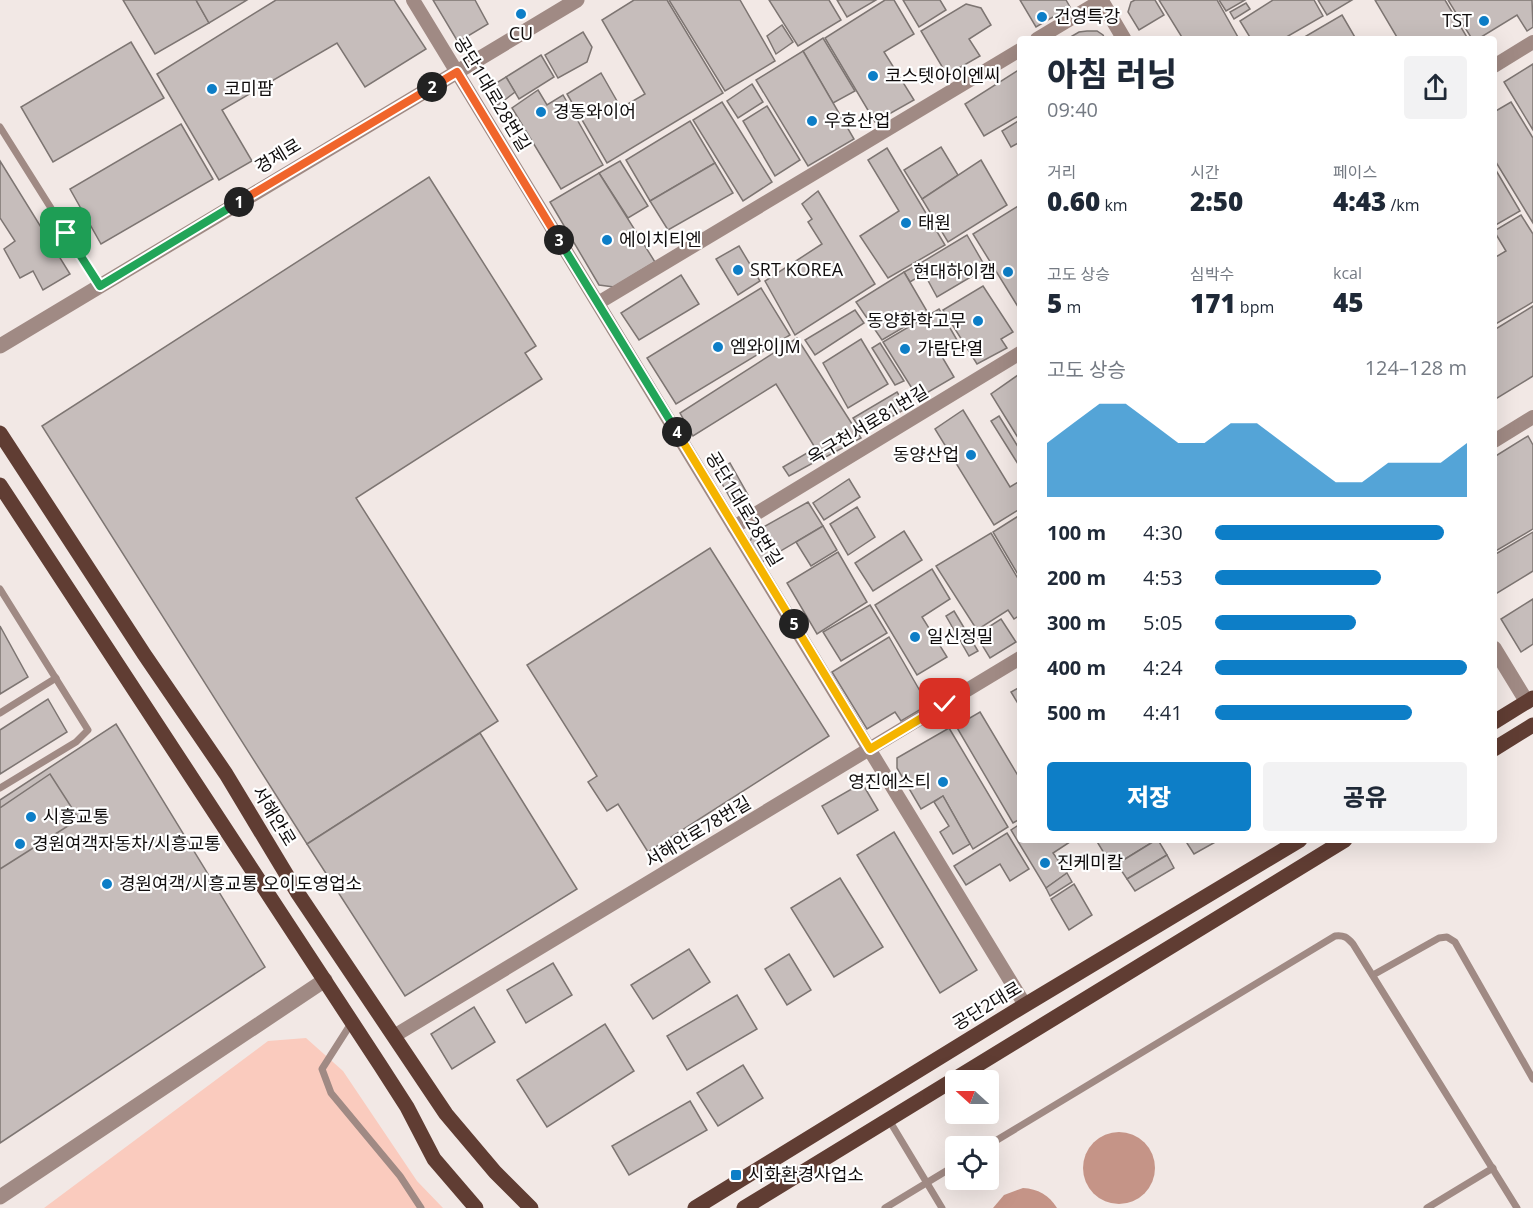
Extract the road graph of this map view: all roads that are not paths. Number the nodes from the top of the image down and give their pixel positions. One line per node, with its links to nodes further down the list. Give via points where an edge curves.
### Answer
1 (413, 0): 9 (street, 공단1대로28번길)
2 (577, 0): 9 (street, 경제로)
3 (1101, 0): 4 (street); 5 (street)
4 (1043, 36)
5 (1122, 36)
6 (1533, 42): 8 (street)
7 (1017, 52): 12 (street)
8 (1497, 64)
9 (457, 72): 11 (street, 경제로); 12 (street, 공단1대로28번길)
10 (0, 127): 11 (lane)
11 (100, 286): 13 (street, 경제로)
12 (598, 303): 19 (street, 공단1대로28번길)
13 (0, 346)
14 (1017, 355): 19 (street, 옥구천서로81번길)
15 (1533, 417): 17 (street)
16 (0, 433): 38 (main road, 서해안로)
17 (1497, 439)
18 (0, 485): 34 (main road)
19 (734, 527): 29 (street, 공단1대로28번길)
20 (0, 589): 23 (lane)
21 (1497, 653): 24 (street)
22 (1017, 660): 29 (street, 서해안로78번길)
23 (56, 678): 25 (lane); 30 (lane, via 88,730 76,742)
24 (1531, 704): 26 (main road)
25 (0, 713)
26 (1497, 721)
27 (1533, 725): 28 (main road)
28 (1497, 747)
29 (870, 749): 35 (street, 공단1대로28번길); 38 (street, 서해안로78번길)
30 (0, 788)
31 (1295, 843): 35 (main road, 공단2대로)
32 (1340, 843): 37 (main road)
33 (1373, 975): 39 (lane, via 1439,938 1455,942); 41 (lane, via 1348,938 1335,936); 42 (lane)
34 (325, 980): 36 (main road); 45 (street)
35 (1025, 1005): 37 (main road); 50 (main road, 공단2대로)
36 (352, 1022): 47 (lane, via 322,1069 331,1093); 48 (main road, via 407,1107 434,1159)
37 (1039, 1027): 40 (main road)
38 (394, 1036): 49 (main road, 서해안로, via 446,1114)
39 (1533, 1079)
40 (889, 1119): 44 (lane); 51 (main road)
41 (999, 1139)
42 (1493, 1168): 53 (lane); 54 (lane)
43 (945, 1172): 44 (lane)
44 (927, 1183): 46 (lane); 52 (lane)
45 (0, 1197)
46 (888, 1207)
47 (422, 1208)
48 (476, 1208)
49 (531, 1208)
50 (695, 1208)
51 (744, 1208)
52 (942, 1208)
53 (1427, 1208)
54 (1517, 1208)

